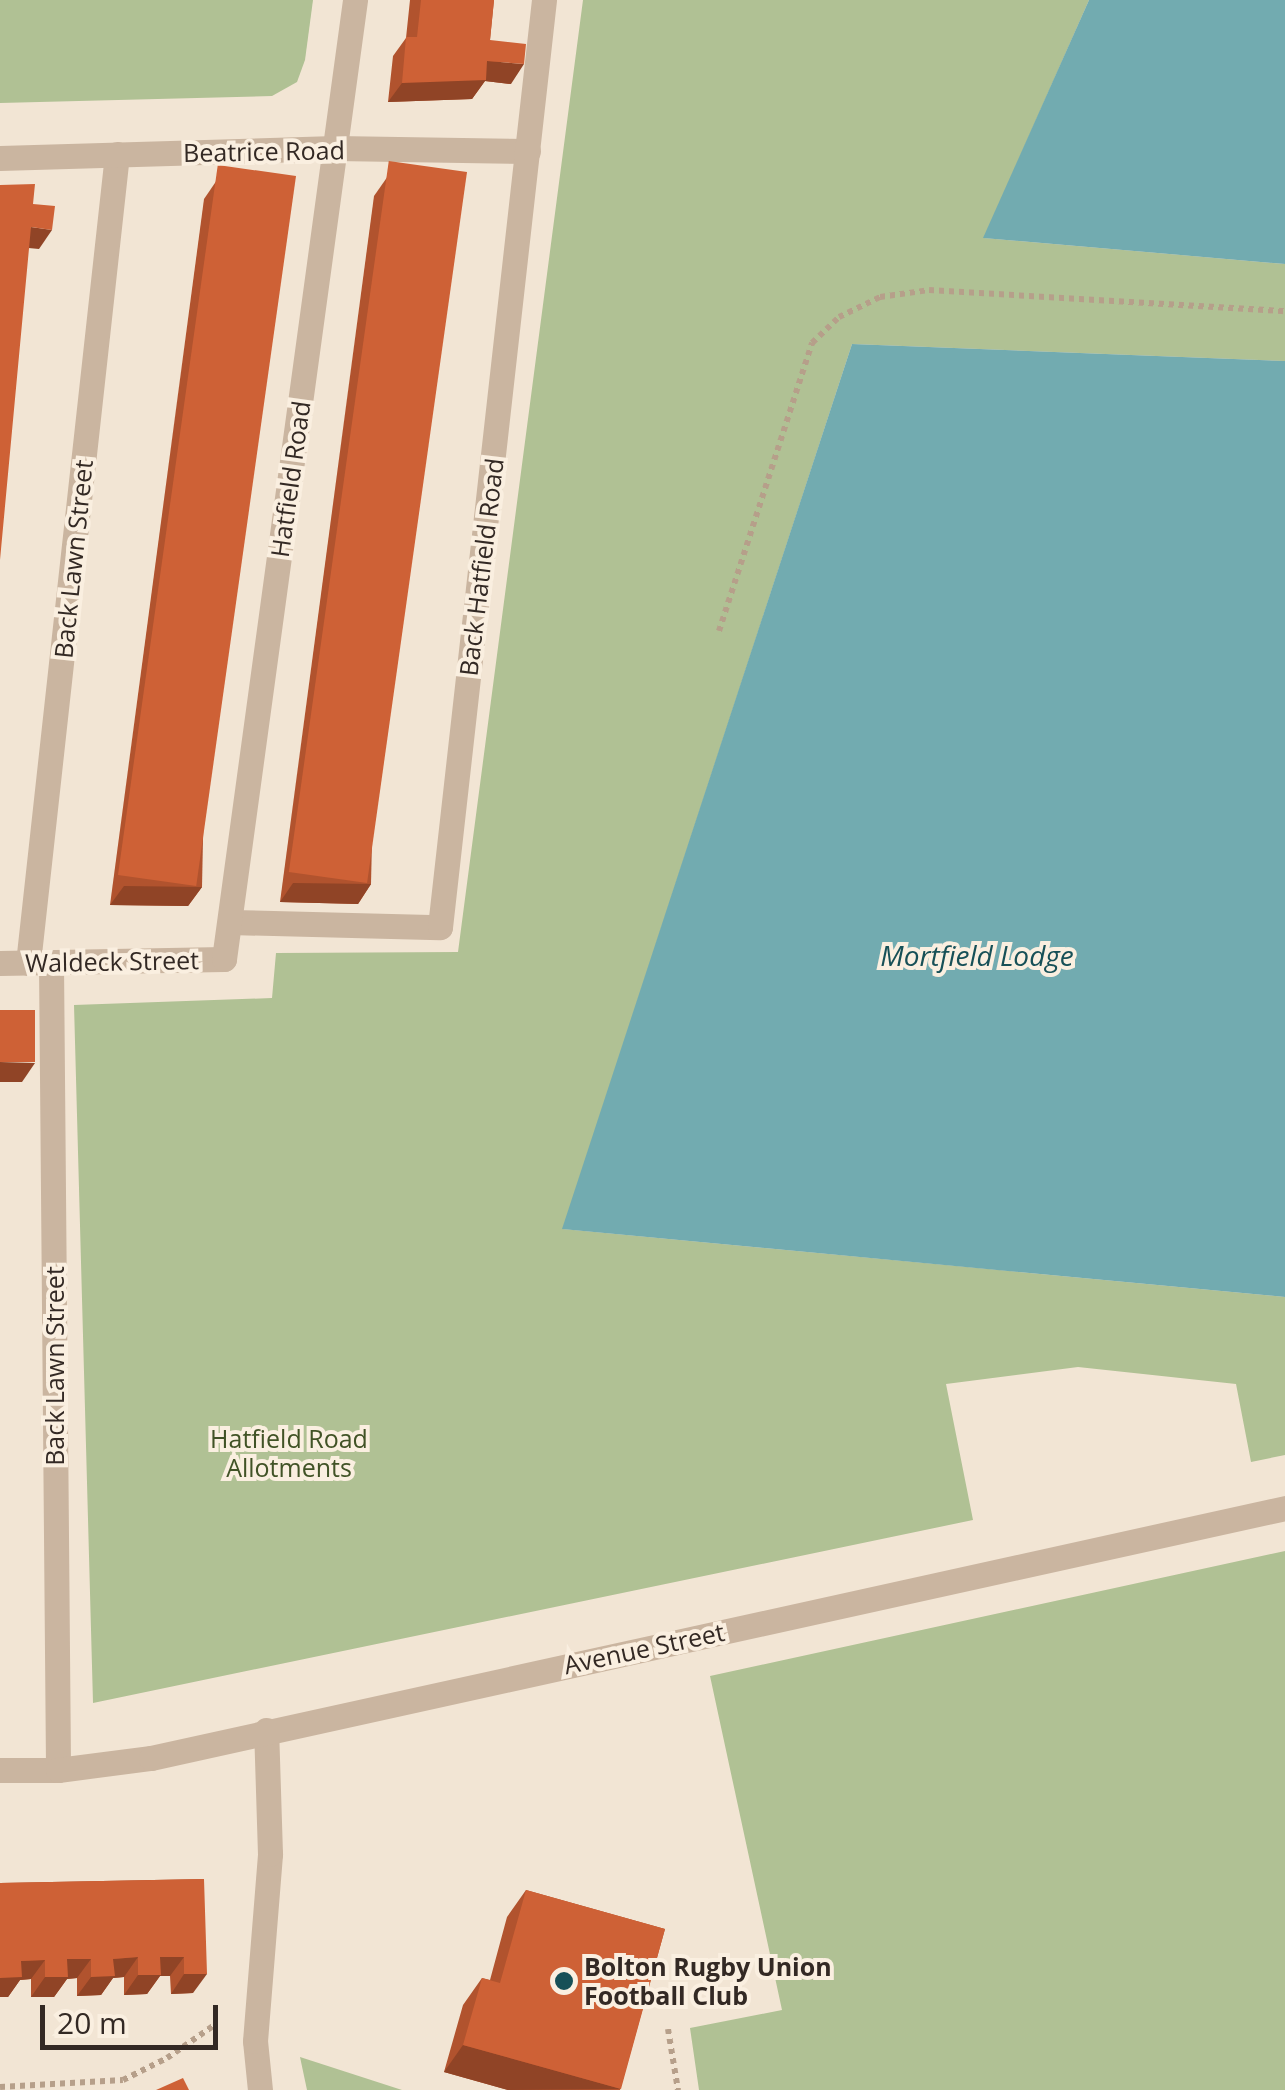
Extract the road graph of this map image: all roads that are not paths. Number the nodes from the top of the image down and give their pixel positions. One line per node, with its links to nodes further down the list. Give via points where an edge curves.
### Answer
1 (355, 0): 3 (street, Hatfield Road)
2 (544, 0): 4 (street, Back Hatfield Road)
3 (335, 148): 4 (street, Beatrice Road); 5 (street, Beatrice Road); 7 (street, Hatfield Road)
4 (528, 152): 7 (street, Back Hatfield Road, via 440,926)
5 (117, 154): 6 (street, Beatrice Road); 10 (street, Back Lawn Street)
6 (0, 158)
7 (230, 922): 8 (street, Hatfield Road)
8 (224, 958): 10 (street, Waldeck Street)
9 (0, 963): 10 (street, Waldeck Street)
10 (40, 963): 14 (street, Back Lawn Street)
11 (1285, 1508): 12 (street, Avenue Street)
12 (266, 1730): 14 (street, Avenue Street, via 150,1758); 15 (street, via 270,1854 255,2041)
13 (0, 1770): 14 (street, Avenue Street)
14 (58, 1770)
15 (260, 2090)

